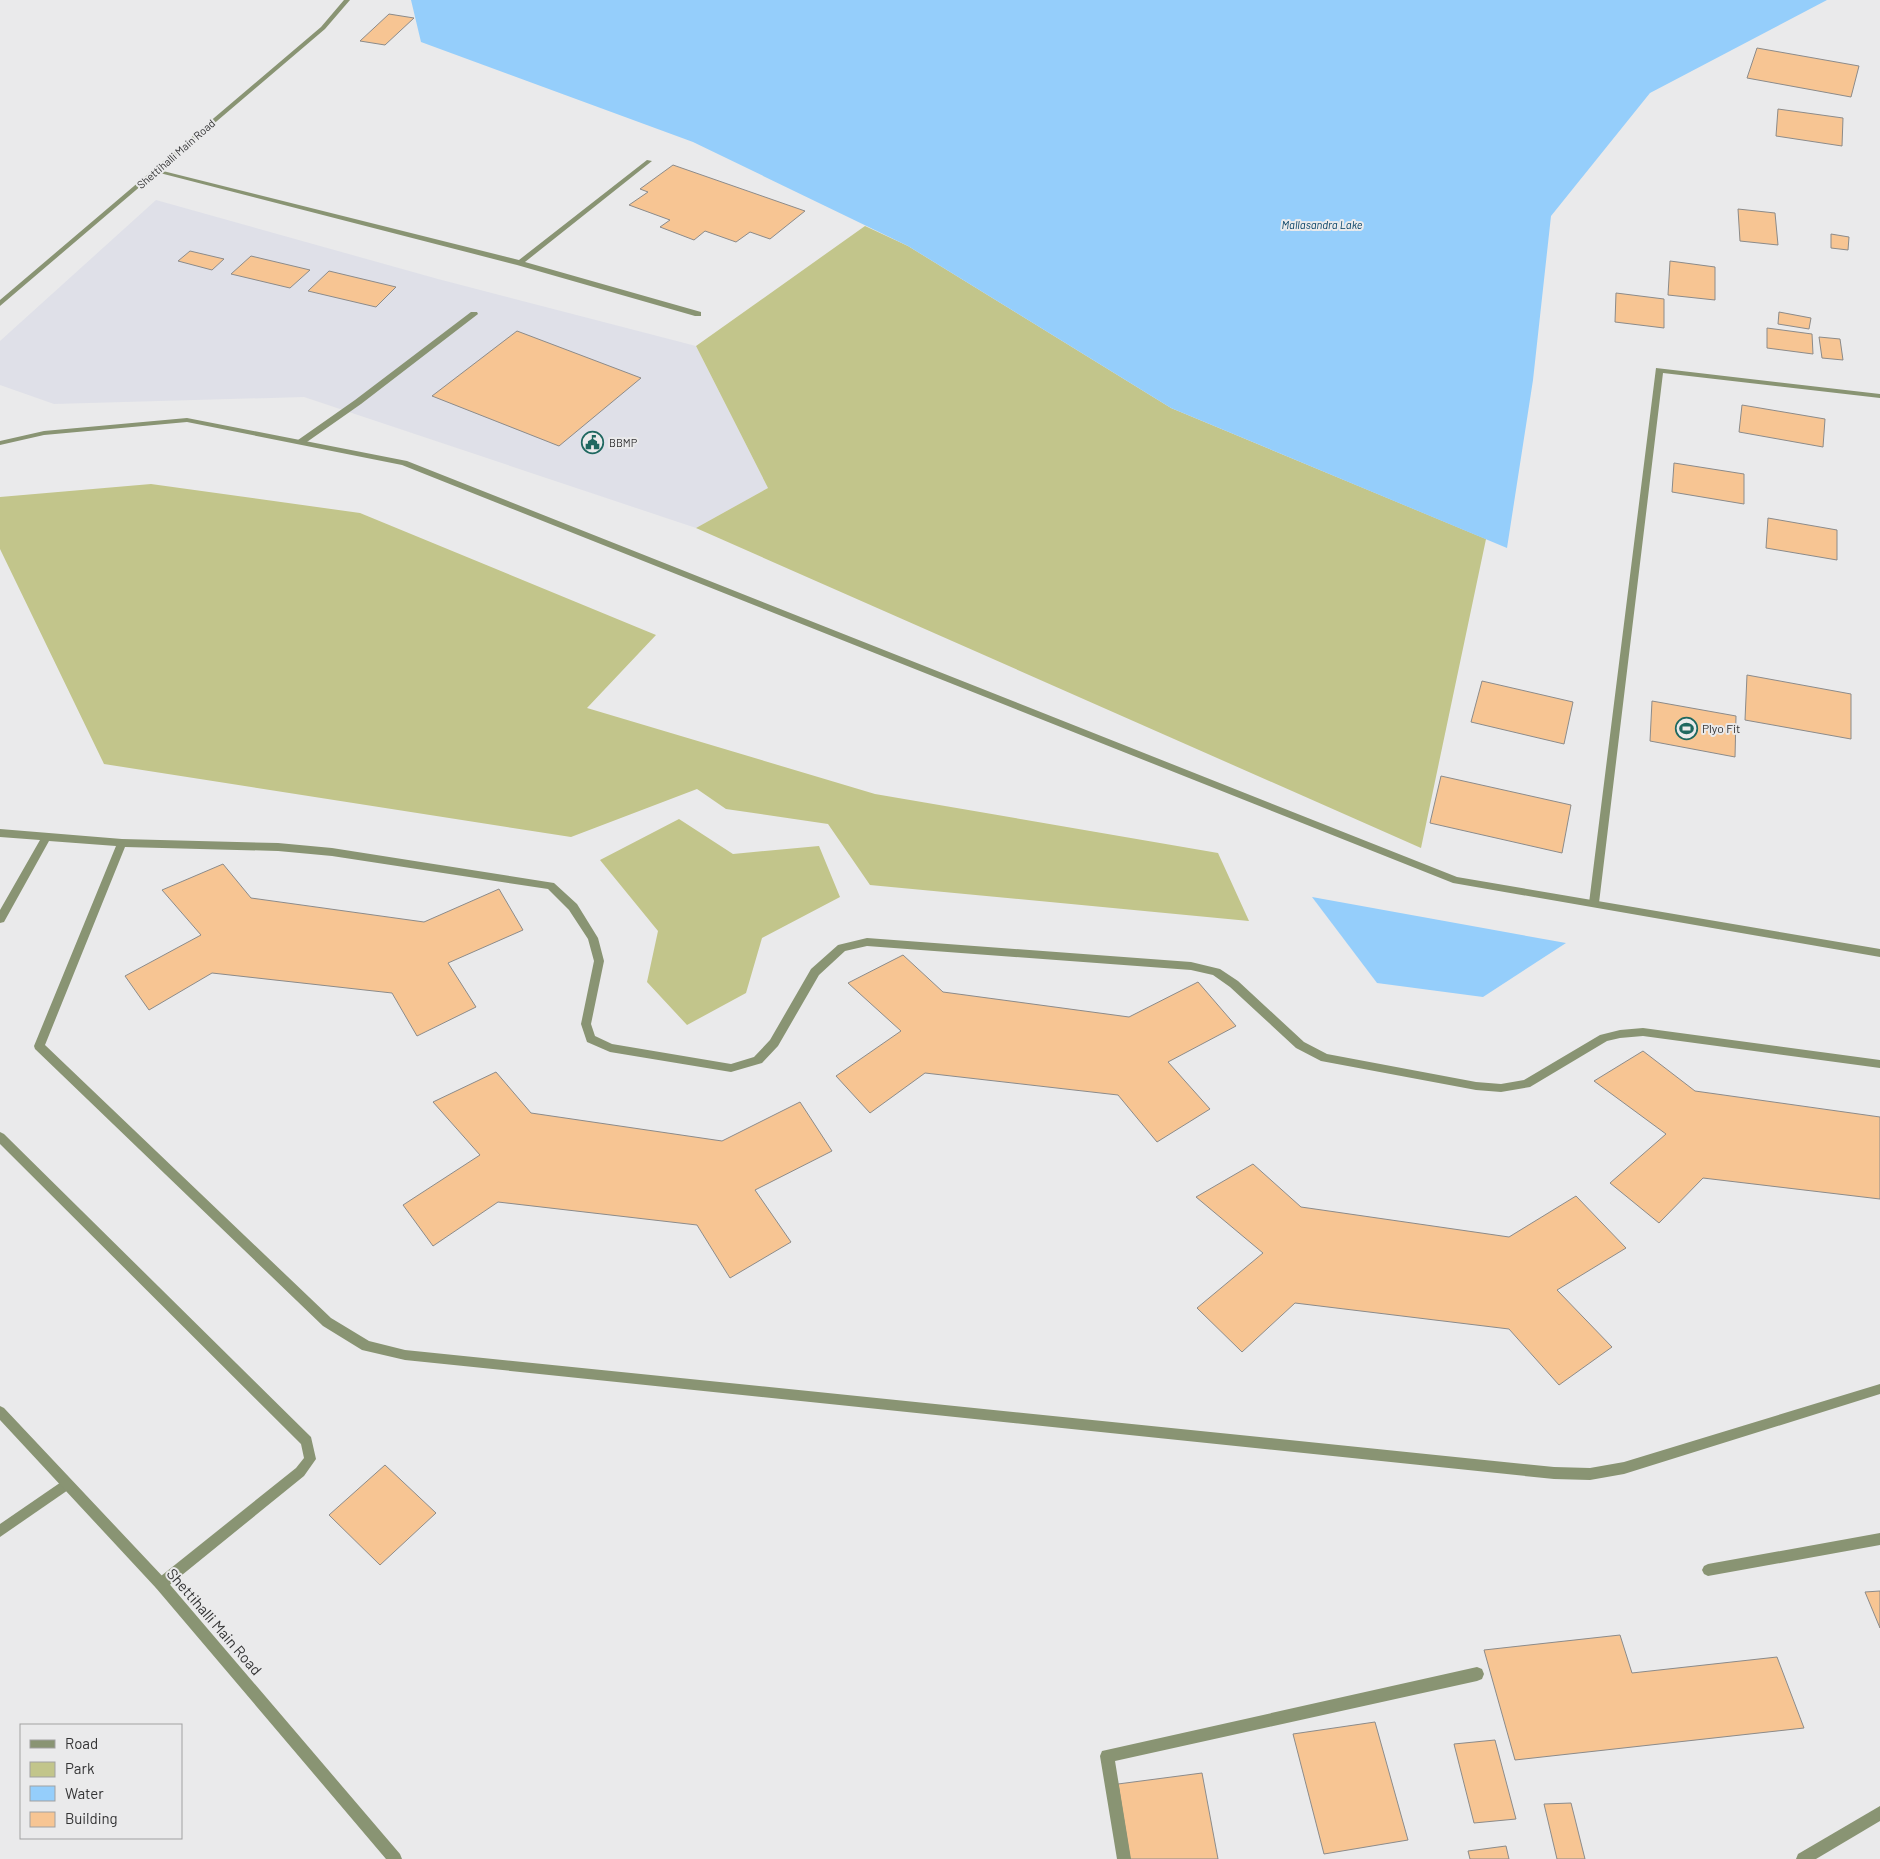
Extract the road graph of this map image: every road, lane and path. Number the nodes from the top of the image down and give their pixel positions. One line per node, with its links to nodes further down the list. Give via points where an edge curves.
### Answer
1 (347, 0): 3 (street, Shettihalli Main Road, via 322,28)
2 (649, 161): 4 (street)
3 (155, 171): 4 (street); 5 (street, Shettihalli Main Road)
4 (520, 263): 7 (street)
5 (0, 304)
6 (474, 314): 9 (street)
7 (698, 314)
8 (1880, 396): 14 (street, via 1659,370)
9 (301, 442): 10 (street, via 187,420 44,433); 14 (street, via 404,463 1456,880)
10 (0, 443)
11 (0, 833): 12 (street)
12 (47, 836): 13 (street); 15 (street)
13 (122, 843): 17 (street, via 278,847 332,852 551,886 573,906 593,938 599,961 586,1024 591,1040 610,1048 730,1068 758,1060 774,1043 815,972 842,948 867,942 1191,966 1216,972 1234,984 1300,1045 1325,1058 1476,1086 1501,1088 1526,1084 1604,1038 1643,1032); 19 (street, via 38,1046 327,1322 366,1346 405,1355 1554,1473 1590,1474 1624,1468)
14 (1594, 903): 16 (street)
15 (0, 919)
16 (1880, 953)
17 (1880, 1064)
18 (0, 1137): 25 (street, via 307,1441 310,1459 300,1472)
19 (1880, 1389)
20 (0, 1412): 21 (street, Shettihalli Main Road)
21 (67, 1484): 22 (street); 25 (street, Shettihalli Main Road)
22 (0, 1531)
23 (1880, 1539): 24 (street)
24 (1708, 1570)
25 (161, 1584): 28 (street, Shettihalli Main Road)
26 (1477, 1674): 29 (street, via 1107,1756)
27 (1880, 1813): 30 (street)
28 (395, 1859)
29 (1124, 1859)
30 (1803, 1859)

